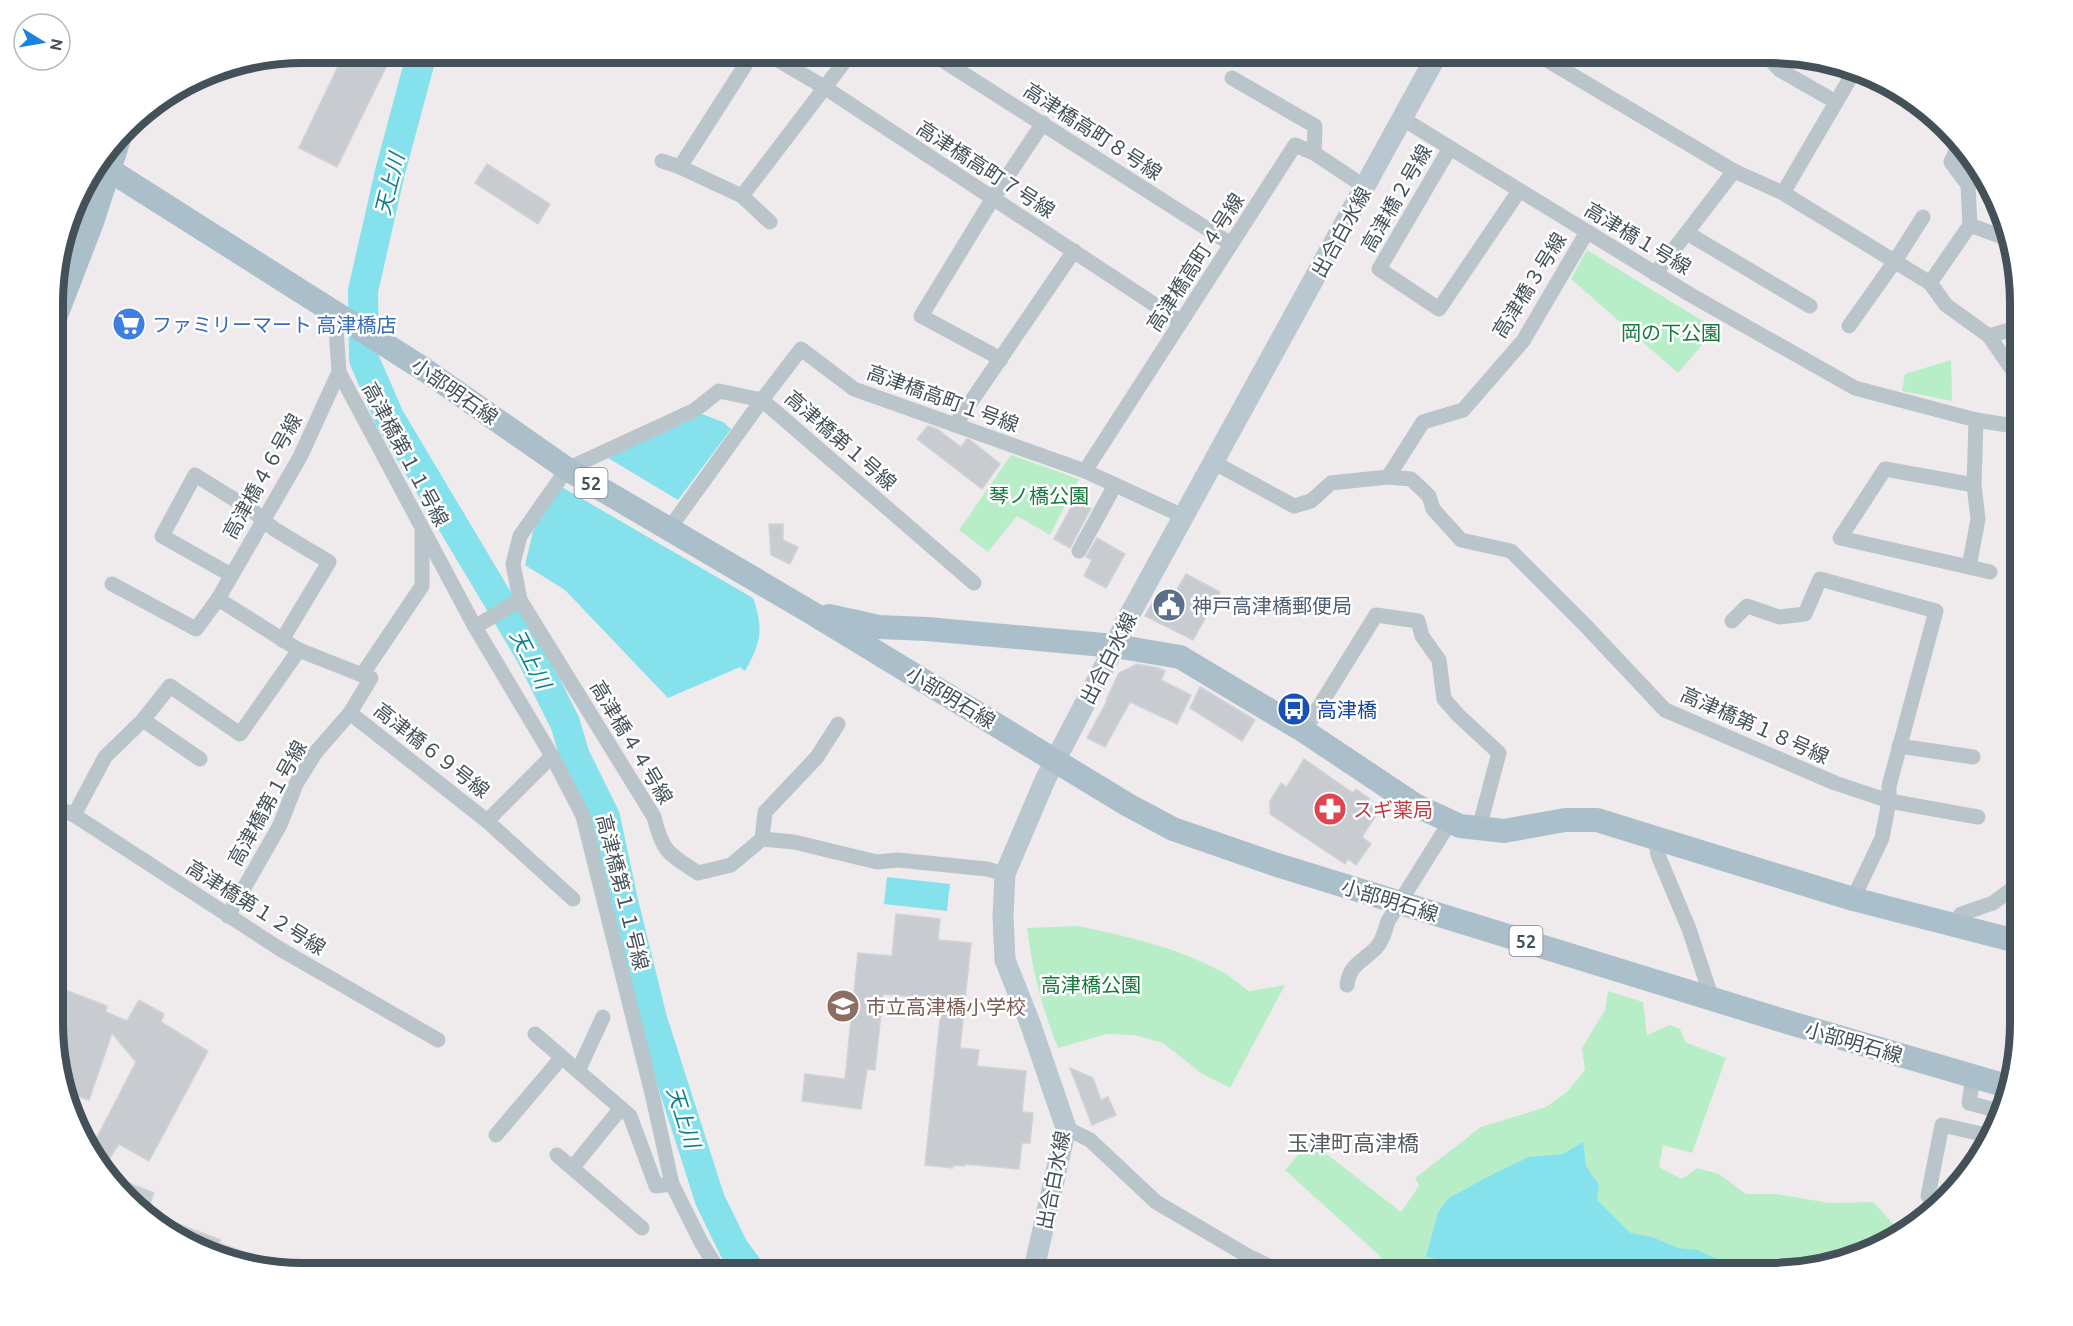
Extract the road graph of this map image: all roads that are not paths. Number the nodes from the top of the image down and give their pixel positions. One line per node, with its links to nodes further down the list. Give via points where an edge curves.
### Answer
1 (746, 63): 18 (street)
2 (784, 63): 10 (street, 高津橋高町７号線)
3 (843, 63): 10 (street)
4 (949, 63): 13 (street, 高津橋高町８号線)
5 (1431, 63): 12 (street, 出合白水線)
6 (1553, 63): 21 (street)
7 (1774, 63): 11 (street)
8 (1851, 77): 11 (street)
9 (1232, 78): 16 (street, via 1315,126)
10 (824, 87): 25 (street); 26 (street, 高津橋高町７号線)
11 (1836, 102): 24 (street)
12 (1402, 119): 14 (street, 高津橋１号線); 22 (street, 出合白水線)
13 (1043, 123): 26 (street); 33 (street, 高津橋高町８号線)
14 (1450, 148): 23 (street, 高津橋１号線); 23 (street, 高津橋２号線, via 1378,269 1439,309)
15 (1956, 152): 29 (street, via 1951,162 1968,185)
16 (1314, 153): 22 (street); 33 (street, 高津橋高町４号線, via 1295,145)
17 (662, 161): 18 (street)
18 (680, 167): 25 (street)
19 (105, 168): 40 (main road, 小部明石線 / 52)
20 (103, 169): 38 (main road, via 92,222)
21 (1734, 171): 24 (street); 31 (street)
22 (1365, 187): 52 (street, 出合白水線)
23 (1519, 191): 30 (street, 高津橋１号線)
24 (1783, 194): 35 (street)
25 (742, 196): 28 (street)
26 (993, 198): 34 (street, 高津橋高町７号線); 45 (street, via 921,316)
27 (1923, 217): 35 (street)
28 (770, 222)
29 (1970, 225): 32 (street); 37 (street)
30 (1587, 232): 36 (street, 高津橋１号線); 55 (street, 高津橋３号線, via 1523,341 1463,410 1423,422)
31 (1687, 233): 36 (street); 39 (street)
32 (2000, 235)
33 (1231, 244): 41 (street, 高津橋高町４号線)
34 (1074, 251): 41 (street, 高津橋高町７号線); 45 (street)
35 (1895, 261): 37 (street); 42 (street)
36 (1655, 274): 49 (street, 高津橋１号線, via 1855,388)
37 (1930, 283): 44 (street, via 1946,304)
38 (63, 296)
39 (1810, 306)
40 (334, 313): 47 (street, 高津橋第１１号線); 53 (main road, 小部明石線 / 52, via 425,370)
41 (1181, 322): 54 (street, 高津橋高町４号線)
42 (1849, 326)
43 (2010, 330): 44 (street)
44 (1989, 336): 46 (street)
45 (1001, 358): 50 (street)
46 (2010, 366)
47 (339, 372): 59 (street, 高津橋４６号線, via 300,457); 60 (street, 高津橋第１１号線)
48 (762, 400): 50 (street, 高津橋高町１号線, via 801,350 854,389); 53 (street, 高津橋第１号線, via 719,391 695,410); 61 (street, 高津橋高町１号線); 66 (street, 高津橋第１号線)
49 (1976, 420): 51 (street, 高津橋１号線); 57 (street)
50 (956, 425): 54 (street, 高津橋高町１号線)
51 (2010, 427)
52 (1213, 462): 55 (street, 高津橋第１８号線, via 1294,506 1311,501 1331,483); 58 (street, 出合白水線)
53 (567, 469): 61 (main road, 小部明石線 / 52); 69 (street, 高津橋４４号線, via 520,536 513,564)
54 (1085, 471): 56 (street, 高津橋高町１号線)
55 (1388, 477): 86 (street, 高津橋第１８号線, via 1411,479 1429,496 1433,509 1461,540 1511,551 1665,710 1834,783)
56 (1114, 485): 58 (street, 高津橋高町１号線); 62 (street)
57 (1974, 485): 63 (street, via 1978,519); 63 (street, via 1885,469 1840,538)
58 (1185, 517): 74 (street, 出合白水線)
59 (262, 520): 65 (street, 高津橋４６号線); 65 (street, via 195,475 162,536); 73 (street, via 329,562)
60 (422, 529): 72 (street, 高津橋第１１号線); 76 (street, 高津橋第１号線, via 422,586)
61 (669, 529): 70 (main road, 小部明石線 / 52)
62 (1079, 551)
63 (1969, 567): 64 (street)
64 (1990, 572)
65 (231, 575): 68 (street, 高津橋４６号線)
66 (974, 583)
67 (112, 584): 68 (street, 高津橋４６号線, via 196,629)
68 (218, 599): 73 (street)
69 (520, 600): 72 (street); 94 (street, 高津橋４４号線, via 654,817 661,842 672,856 698,873 731,865)
70 (812, 613): 74 (main road, 小部明石線 / 52, via 879,627); 85 (main road, 小部明石線 / 52)
71 (1732, 621): 81 (street, via 1747,606 1779,617 1805,614 1820,579 1936,611)
72 (475, 627): 82 (street, 高津橋第１１号線)
73 (282, 640): 75 (street)
74 (1115, 646): 80 (main road, 小部明石線 / 52, via 1180,657); 85 (street, 出合白水線)
75 (299, 650): 76 (street); 78 (street, via 240,735 170,686)
76 (362, 675): 77 (street, 高津橋第１号線, via 371,678)
77 (350, 713): 90 (street, 高津橋６９号線); 100 (street, 高津橋第１号線, via 316,752 296,784 280,825)
78 (143, 720): 84 (street); 88 (street, via 105,757)
79 (838, 724): 94 (street, via 817,757 765,812)
80 (1304, 730): 91 (main road, 小部明石線 / 52, via 1415,805); 92 (street, via 1376,615 1418,621 1422,636 1439,660 1444,699 1499,753)
81 (1899, 746): 83 (street); 86 (street)
82 (552, 756): 90 (street); 119 (street, 高津橋第１１号線, via 583,816)
83 (1973, 758)
84 (200, 759)
85 (1055, 761): 95 (street, 出合白水線); 99 (main road, 小部明石線 / 52, via 1173,829)
86 (1889, 801): 89 (street, 高津橋第１８号線); 98 (street, via 1882,838)
87 (63, 810): 88 (street, 高津橋第１２号線)
88 (74, 815): 100 (street, 高津橋第１２号線)
89 (1978, 817)
90 (487, 821): 97 (street, 高津橋６９号線)
91 (1450, 822): 92 (main road, 小部明石線 / 52); 99 (street)
92 (1479, 828): 93 (main road, 小部明石線 / 52, via 1504,831 1565,820 1597,820)
93 (1655, 836): 98 (main road, 小部明石線 / 52); 104 (street, via 1658,855 1689,929)
94 (762, 839): 95 (street, via 794,842 877,862 898,860)
95 (1005, 874): 114 (street, 出合白水線, via 1005,960)
96 (2010, 890): 101 (street, via 1993,903 1960,914)
97 (573, 899)
98 (1852, 899): 101 (main road, 小部明石線 / 52)
99 (1400, 903): 103 (street, via 1377,946 1349,972); 104 (main road, 小部明石線 / 52)
100 (228, 916): 107 (street, 高津橋第１２号線)
101 (1956, 926): 102 (main road, 小部明石線 / 52)
102 (2010, 940)
103 (1347, 985)
104 (1712, 999): 110 (main road, 小部明石線 / 52)
105 (603, 1017): 109 (street)
106 (536, 1034): 108 (street)
107 (438, 1040)
108 (562, 1057): 109 (street); 116 (street)
109 (578, 1071): 112 (street)
110 (1973, 1077): 111 (main road, 小部明石線 / 52); 113 (street, via 1969,1103)
111 (2002, 1085)
112 (621, 1108): 118 (street); 119 (street, via 630,1116 656,1186)
113 (1994, 1110)
114 (1066, 1128): 123 (street, 出合白水線); 124 (street, via 1090,1140 1156,1202)
115 (1982, 1134): 120 (street, via 1942,1125 1928,1196)
116 (496, 1135)
117 (557, 1155): 118 (street)
118 (573, 1167): 121 (street)
119 (672, 1184): 122 (street, 高津橋第１１号線)
120 (1935, 1197)
121 (642, 1228)
122 (714, 1263)
123 (1035, 1263)
124 (1262, 1263)

